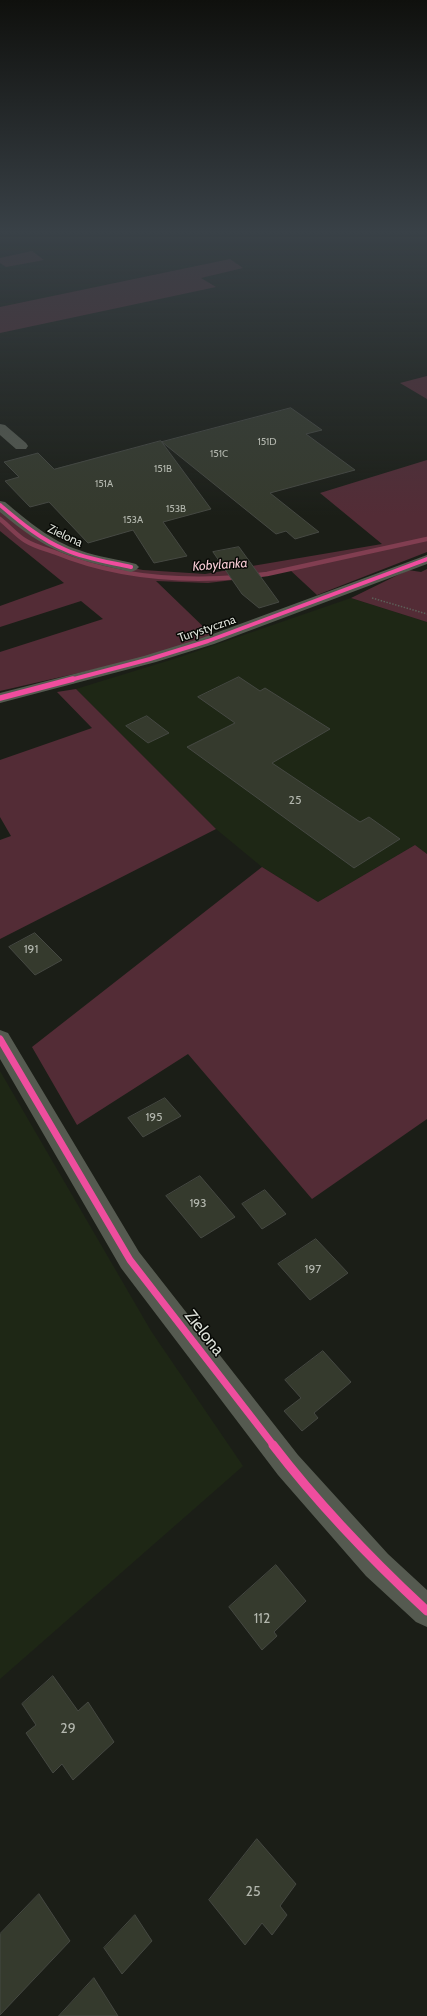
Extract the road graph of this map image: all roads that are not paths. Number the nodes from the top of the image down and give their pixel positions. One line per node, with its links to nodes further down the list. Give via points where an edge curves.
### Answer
1 (0, 428): 2 (street, via 21,446)
2 (7, 449)
3 (0, 505): 5 (street, Zielona, via 44,539 65,550 88,558)
4 (421, 561): 6 (street, Turystyczna, via 208,641 150,660)
5 (131, 567)
6 (0, 698)
7 (0, 1039): 8 (street, Zielona, via 130,1260 288,1465 377,1565)
8 (427, 1612)

